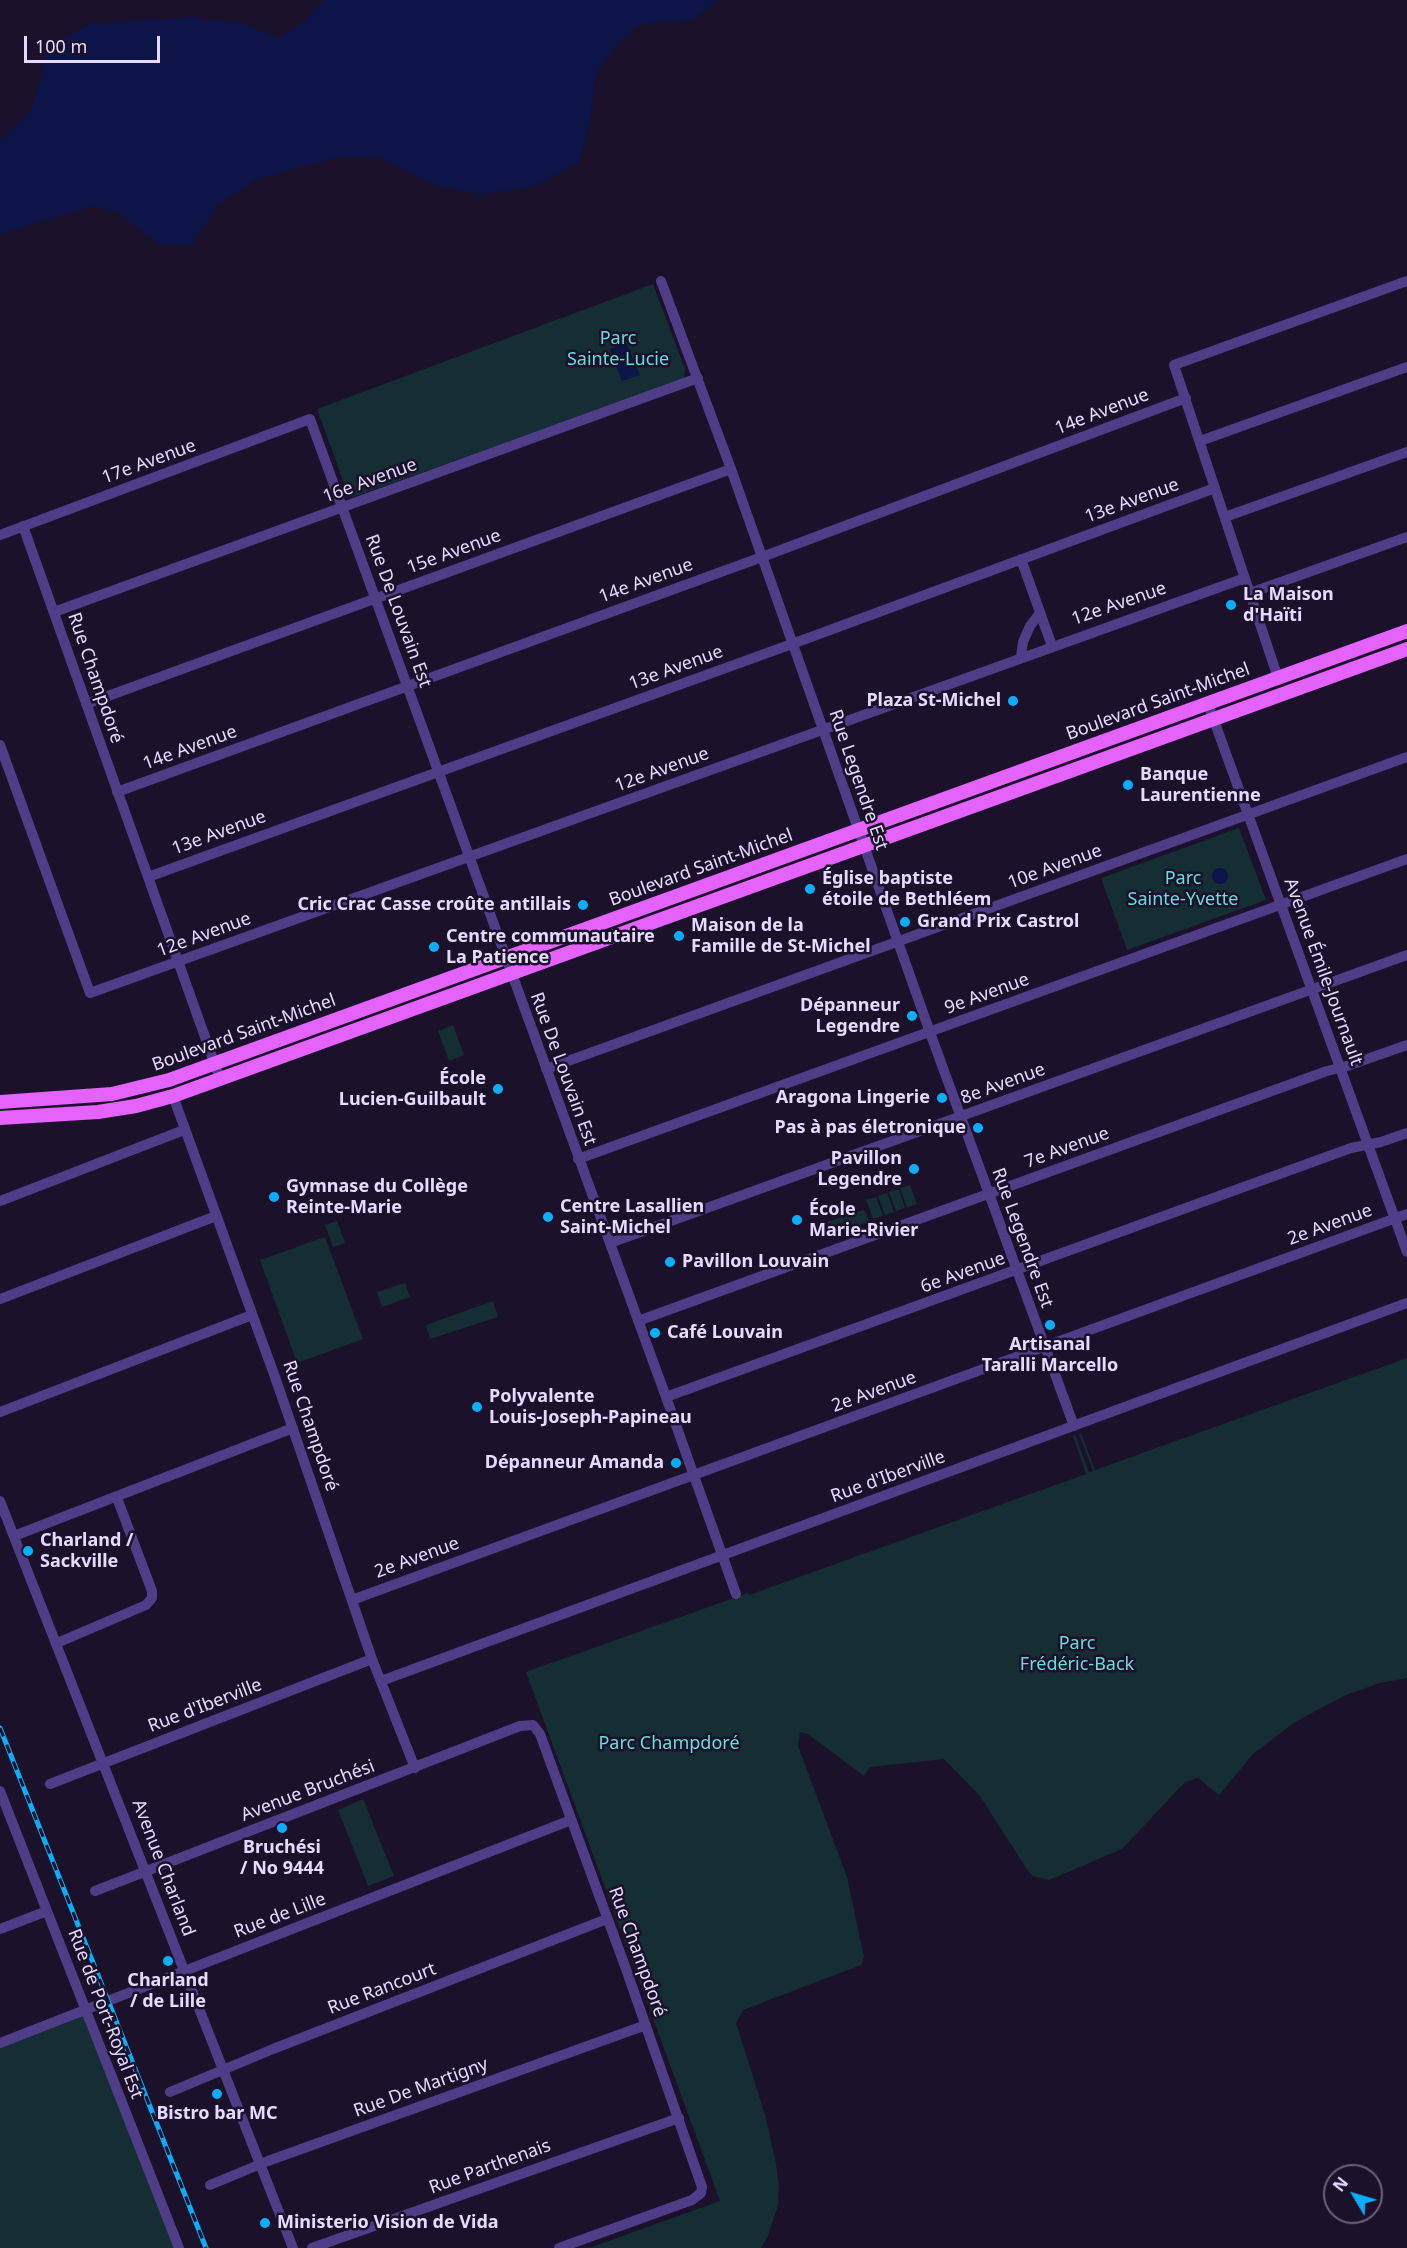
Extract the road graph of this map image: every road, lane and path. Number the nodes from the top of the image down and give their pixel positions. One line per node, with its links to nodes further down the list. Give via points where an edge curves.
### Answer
1 (661, 281): 4 (street, Rue Legendre Est)
2 (1407, 281): 5 (street, via 1174,365)
3 (1407, 367): 7 (street)
4 (698, 378): 9 (street, Rue Legendre Est); 11 (street, 16e Avenue)
5 (1186, 398): 7 (street); 16 (street, 14e Avenue)
6 (310, 419): 11 (street, Rue De Louvain Est); 13 (street, 17e Avenue)
7 (1200, 441): 10 (street)
8 (1407, 452): 12 (street)
9 (731, 469): 16 (street, Rue Legendre Est); 20 (street, 15e Avenue)
10 (1215, 488): 12 (street); 17 (street, 13e Avenue)
11 (343, 508): 20 (street, Rue De Louvain Est); 21 (street, 16e Avenue)
12 (1225, 517): 18 (street)
13 (23, 526): 14 (street, 17e Avenue); 21 (street, Rue Champdoré)
14 (0, 536)
15 (1407, 537): 19 (street)
16 (762, 557): 24 (street, Rue Legendre Est); 29 (street, 14e Avenue)
17 (1021, 559): 22 (street); 24 (street, 13e Avenue)
18 (1245, 578): 19 (street); 25 (street, 12e Avenue)
19 (1250, 593): 28 (street)
20 (375, 597): 29 (street, Rue De Louvain Est); 30 (street, 15e Avenue)
21 (54, 612): 30 (street, Rue Champdoré)
22 (1040, 613): 25 (street); 27 (street, via 1023,642)
23 (1407, 632): 28 (main road, Boulevard Saint-Michel)
24 (792, 644): 33 (street, Rue Legendre Est); 36 (street, 13e Avenue)
25 (1052, 646): 27 (street, 12e Avenue)
26 (1407, 649): 32 (main road, Boulevard Saint-Michel)
27 (1021, 657): 33 (street, 12e Avenue)
28 (1278, 678): 31 (main road, Boulevard Saint-Michel)
29 (407, 686): 36 (street, Rue De Louvain Est); 37 (street, 14e Avenue)
30 (86, 704): 37 (street, Rue Champdoré)
31 (1208, 704): 32 (street, Avenue Émile-Journault); 39 (main road, Boulevard Saint-Michel)
32 (1214, 719): 38 (street, Avenue Émile-Journault); 40 (main road, Boulevard Saint-Michel)
33 (823, 729): 39 (street, Rue Legendre Est); 41 (street, 12e Avenue)
34 (0, 745): 48 (street, 12e Avenue, via 90,993)
35 (1407, 757): 38 (street, 10e Avenue)
36 (439, 771): 41 (street, Rue De Louvain Est); 43 (street, 13e Avenue)
37 (117, 792): 43 (street, Rue Champdoré)
38 (1248, 814): 44 (street, Avenue Émile-Journault); 45 (street, 10e Avenue)
39 (859, 830): 40 (street, Rue Legendre Est); 47 (main road, Boulevard Saint-Michel)
40 (864, 845): 45 (street, Rue Legendre Est); 49 (main road, Boulevard Saint-Michel)
41 (470, 857): 47 (street, Rue De Louvain Est); 48 (street, 12e Avenue)
42 (1407, 859): 44 (street, 9e Avenue)
43 (148, 877): 48 (street, Rue Champdoré)
44 (1281, 905): 50 (street, Avenue Émile-Journault); 51 (street, 9e Avenue)
45 (898, 941): 51 (street, Rue Legendre Est); 55 (street, 10e Avenue)
46 (1407, 955): 50 (street, 8e Avenue)
47 (506, 958): 49 (street, Rue De Louvain Est); 53 (main road, Boulevard Saint-Michel)
48 (178, 963): 53 (street, Rue Champdoré)
49 (512, 973): 55 (street, Rue De Louvain Est); 56 (main road, Boulevard Saint-Michel)
50 (1312, 989): 54 (street, Avenue Émile-Journault); 59 (street, 8e Avenue)
51 (930, 1032): 59 (street, Rue Legendre Est); 64 (street, 9e Avenue)
52 (1407, 1045): 54 (street, 7e Avenue)
53 (215, 1064): 56 (street, Rue Champdoré); 58 (main road, Boulevard Saint-Michel, via 122,1092)
54 (1341, 1068): 63 (street, Avenue Émile-Journault); 65 (street, 7e Avenue)
55 (546, 1069): 64 (street, Rue De Louvain Est)
56 (220, 1079): 57 (main road, Boulevard Saint-Michel)
57 (173, 1096): 60 (main road, Boulevard Saint-Michel, via 98,1112); 61 (street, Rue Champdoré)
58 (0, 1102)
59 (961, 1117): 65 (street, Rue Legendre Est); 70 (street, 8e Avenue)
60 (0, 1118)
61 (184, 1130): 66 (street); 68 (street, Rue Champdoré)
62 (1407, 1133): 63 (street, 6e Avenue)
63 (1368, 1145): 69 (street, Avenue Émile-Journault); 72 (street, 6e Avenue)
64 (579, 1159): 70 (street, Rue De Louvain Est)
65 (989, 1195): 72 (street, Rue Legendre Est); 76 (street, 7e Avenue)
66 (0, 1201)
67 (1407, 1214): 69 (street, 2e Avenue)
68 (216, 1216): 73 (street); 75 (street, Rue Champdoré)
69 (1395, 1218): 71 (street, Avenue Émile-Journault); 77 (street, 2e Avenue)
70 (610, 1243): 76 (street, Rue De Louvain Est)
71 (1407, 1252)
72 (1016, 1271): 77 (street, Rue Legendre Est); 78 (street, 6e Avenue)
73 (0, 1299)
74 (1407, 1303): 80 (street, Rue d'Iberville)
75 (252, 1315): 79 (street); 81 (street, Rue Champdoré)
76 (638, 1321): 78 (street, Rue De Louvain Est)
77 (1044, 1347): 80 (street, Rue Legendre Est); 82 (street, 2e Avenue)
78 (666, 1397): 82 (street, Rue De Louvain Est)
79 (0, 1413)
80 (1074, 1426): 86 (street, Rue d'Iberville)
81 (293, 1428): 83 (street); 88 (street, Rue Champdoré)
82 (693, 1475): 86 (street, Rue De Louvain Est); 88 (street, 2e Avenue)
83 (117, 1498): 85 (street); 89 (street, via 152,1598 146,1605)
84 (0, 1501): 85 (street, Avenue Charland)
85 (14, 1536): 89 (street, Avenue Charland)
86 (722, 1556): 87 (street, Rue De Louvain Est); 91 (street, Rue d'Iberville)
87 (736, 1594)
88 (352, 1600): 90 (street, Rue Champdoré)
89 (57, 1643): 93 (street, Avenue Charland)
90 (372, 1659): 91 (street, Rue Champdoré); 93 (street, Rue d'Iberville)
91 (381, 1682): 94 (street, Rue Champdoré)
92 (533, 1725): 94 (street, Avenue Bruchési, via 520,1726); 97 (street, Rue Champdoré, via 540,1734)
93 (104, 1763): 95 (street, Rue d'Iberville); 98 (street, Avenue Charland)
94 (415, 1768): 98 (street, Avenue Bruchési)
95 (50, 1784)
96 (1, 1799): 100 (street, Rue de Port-Royal Est)
97 (572, 1820): 101 (street, Rue Champdoré); 103 (street, Rue de Lille)
98 (146, 1872): 99 (street, Avenue Bruchési); 103 (street, Avenue Charland)
99 (95, 1891)
100 (46, 1911): 102 (street); 104 (street, Rue de Port-Royal Est)
101 (608, 1919): 105 (street, Rue Champdoré); 107 (street, Rue Rancourt)
102 (0, 1929)
103 (185, 1971): 104 (street, Rue de Lille); 107 (street, Avenue Charland)
104 (86, 2009): 106 (street, Rue de Lille); 112 (street, Rue de Port-Royal Est)
105 (646, 2025): 109 (street, Rue Champdoré); 110 (street, Rue De Martigny)
106 (0, 2043)
107 (223, 2069): 108 (street, Rue Rancourt); 110 (street, Avenue Charland)
108 (170, 2092)
109 (679, 2118): 114 (street, Rue Parthenais); 115 (street, Rue Champdoré, via 701,2193 692,2200)
110 (260, 2164): 111 (street, Rue De Martigny); 113 (street, Avenue Charland)
111 (210, 2185)
112 (179, 2248)
113 (293, 2248)
114 (312, 2248)
115 (559, 2248)

